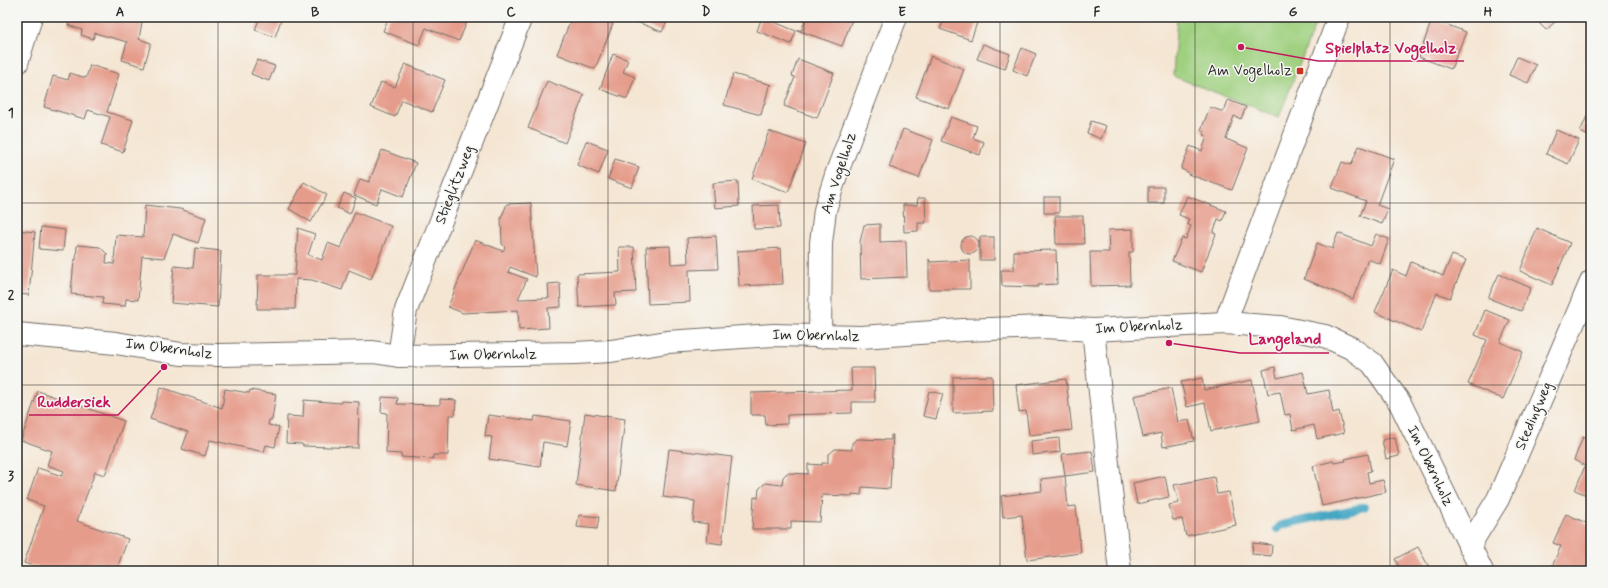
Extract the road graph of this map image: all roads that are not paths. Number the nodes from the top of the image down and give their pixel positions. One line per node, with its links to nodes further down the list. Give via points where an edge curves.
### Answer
1 (31, 17): 5 (street)
2 (521, 17): 11 (street, Stieglitzweg, via 406,310)
3 (896, 17): 10 (street, Am Vogelholz, via 825,210 821,243)
4 (1339, 17): 7 (street)
5 (17, 63)
6 (1591, 282): 12 (street, Stedingweg, via 1498,499)
7 (1225, 323): 8 (street, Im Obernholz); 12 (street, Im Obernholz, via 1280,327 1325,336 1351,348 1372,363 1400,403)
8 (1093, 330): 10 (street, Im Obernholz, via 1045,327 892,336); 13 (street)
9 (17, 334): 11 (street, Im Obernholz, via 116,343 181,354 373,352)
10 (820, 337): 11 (street, Im Obernholz, via 773,336 674,341 611,351 575,353)
11 (399, 356)
12 (1469, 546): 14 (street, Im Obernholz)
13 (1120, 571)
14 (1482, 571)

